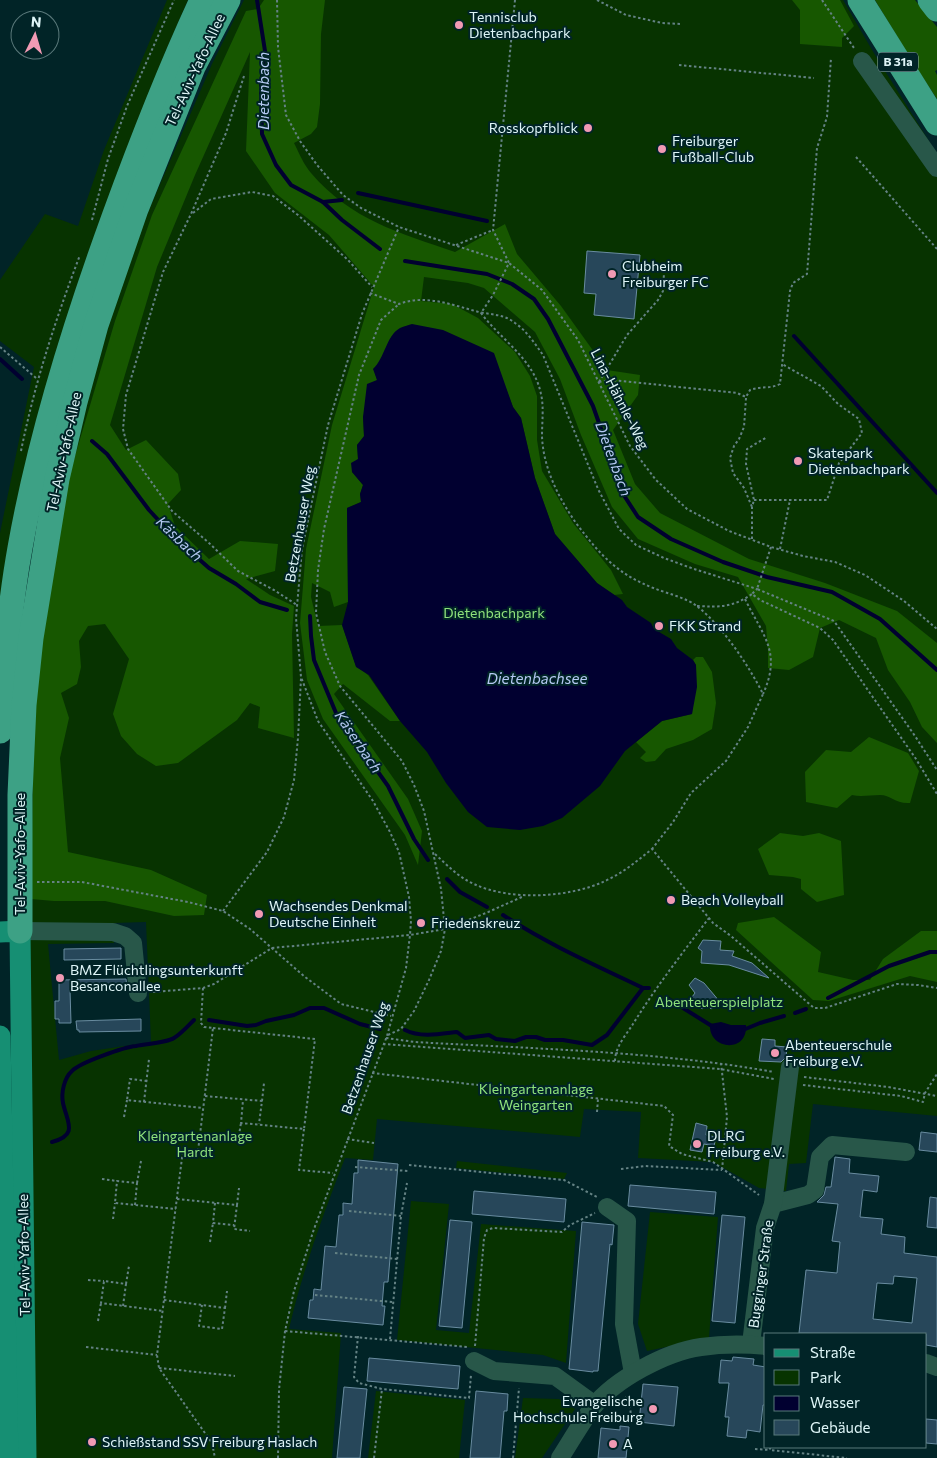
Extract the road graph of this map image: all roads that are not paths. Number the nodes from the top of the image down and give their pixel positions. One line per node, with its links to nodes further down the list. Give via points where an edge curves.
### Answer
1 (202, 0): 9 (highway, Tel-Aviv-Yafo-Allee, via 176,56 126,183 89,286 58,388 20,549)
2 (228, 0): 10 (highway, Tel-Aviv-Yafo-Allee, via 193,67 136,209 96,326 75,402 57,479 31,638)
3 (860, 0): 7 (highway, B 31a)
4 (930, 0): 5 (highway)
5 (937, 9)
6 (862, 61): 8 (street)
7 (937, 123)
8 (937, 168)
9 (0, 731)
10 (10, 932): 11 (street, Tel-Aviv-Yafo-Allee, via 113,932 125,936 132,943); 22 (main road, Tel-Aviv-Yafo-Allee)
11 (138, 992)
12 (0, 1036): 21 (main road, Tel-Aviv-Yafo-Allee)
13 (788, 1074): 15 (street, Bugginger Straße)
14 (906, 1152): 15 (street, via 832,1145 820,1157 815,1190 808,1195)
15 (773, 1204): 17 (street, Bugginger Straße, via 765,1228)
16 (607, 1206): 19 (street, via 627,1221 624,1324)
17 (758, 1345): 19 (street, Bugginger Straße, via 700,1347 666,1357)
18 (474, 1362): 20 (street, via 494,1371 555,1376)
19 (633, 1373): 20 (street, Bugginger Straße)
20 (595, 1405): 23 (street, Bugginger Straße)
21 (8, 1458)
22 (26, 1458)
23 (560, 1458)

